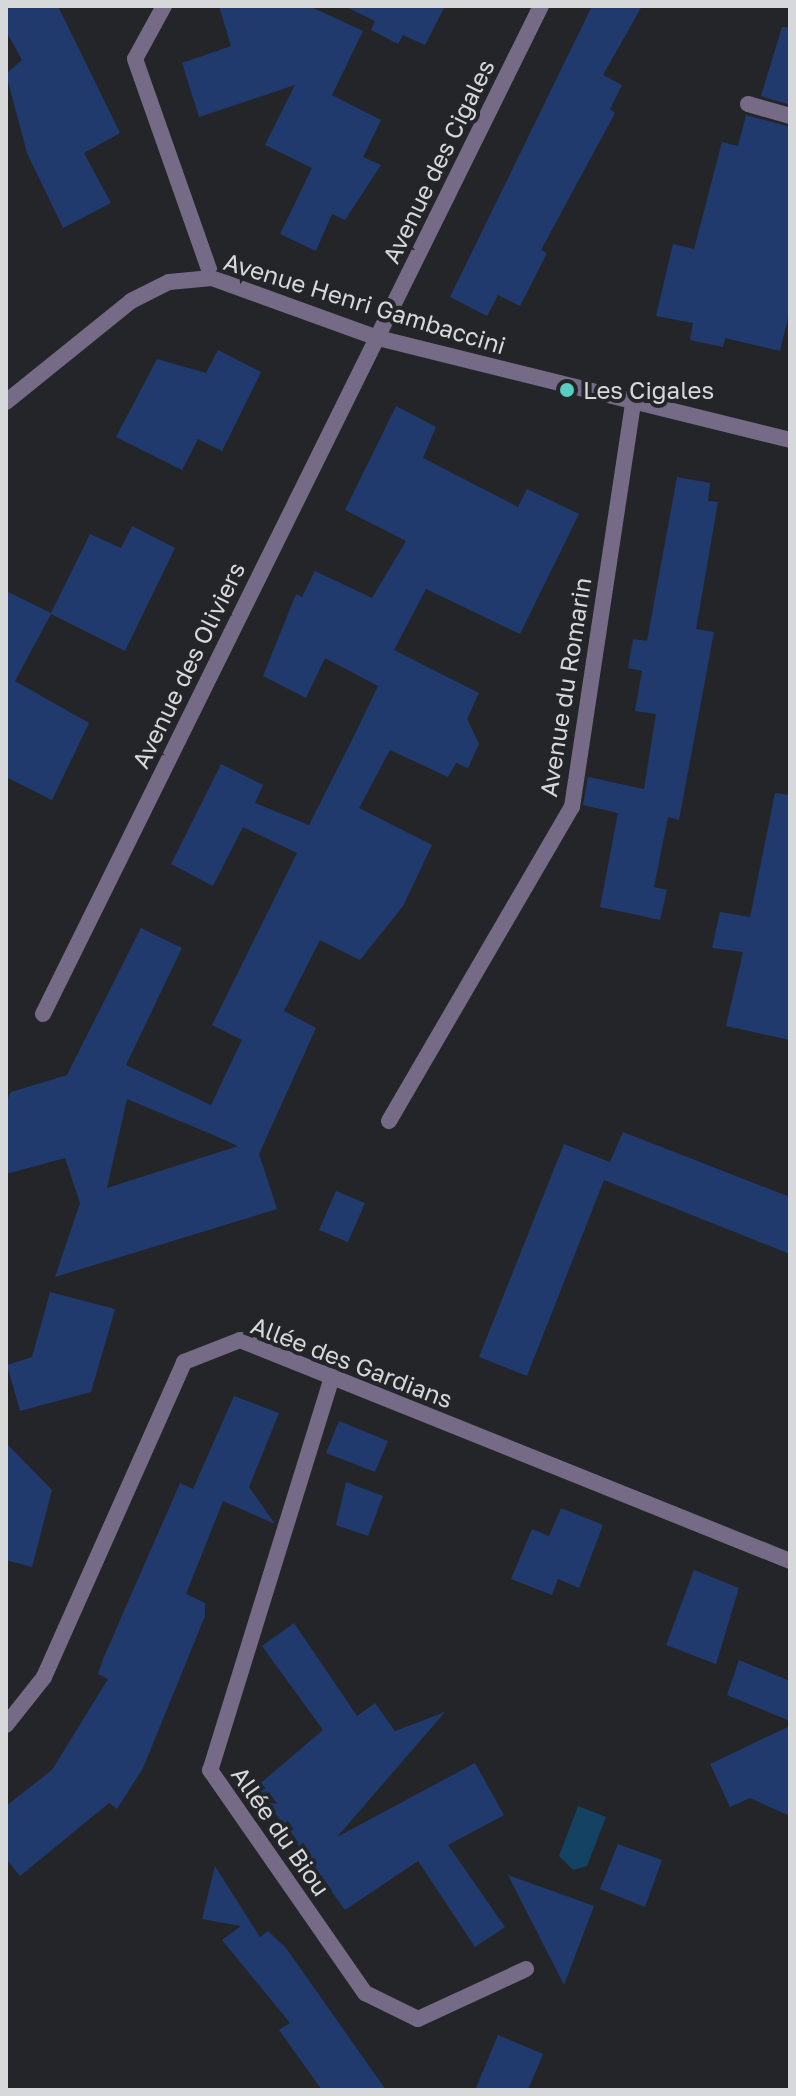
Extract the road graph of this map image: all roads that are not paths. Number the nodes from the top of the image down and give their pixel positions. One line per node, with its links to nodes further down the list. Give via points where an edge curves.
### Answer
1 (164, 6): 5 (street, via 135,59)
2 (541, 6): 6 (street, Avenue des Cigales)
3 (748, 104): 4 (street)
4 (790, 116)
5 (212, 278): 6 (street, Avenue Henri Gambaccini); 7 (street, Avenue Henri Gambaccini, via 169,282 131,301)
6 (378, 338): 8 (street, Avenue Henri Gambaccini); 10 (street, Avenue des Oliviers)
7 (6, 402)
8 (633, 405): 9 (street, Avenue Henri Gambaccini); 11 (street, Avenue du Romarin, via 572,807)
9 (790, 440)
10 (43, 1014)
11 (389, 1121)
12 (332, 1377): 13 (street, Allée des Gardians); 14 (street, Allée des Gardians, via 240,1340 184,1362 44,1677); 15 (street, Allée du Biou, via 210,1770 365,1993 418,2019)
13 (790, 1561)
14 (6, 1725)
15 (526, 1969)

